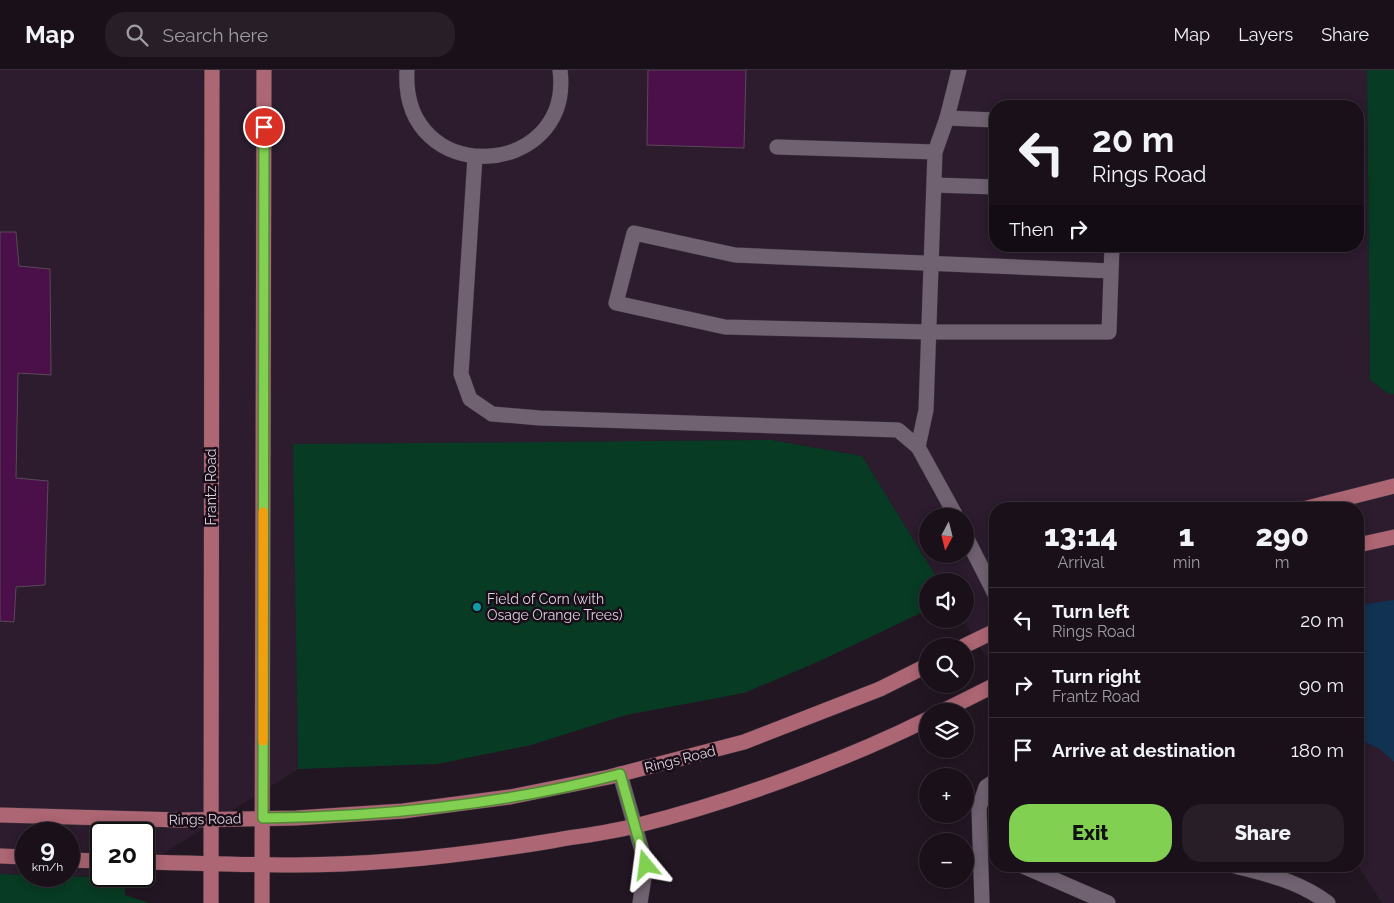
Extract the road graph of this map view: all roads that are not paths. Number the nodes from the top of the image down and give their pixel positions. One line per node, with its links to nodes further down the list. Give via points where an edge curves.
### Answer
1 (212, 70): 35 (main road, Frantz Road)
2 (264, 70): 34 (main road)
3 (407, 70): 10 (lane, via 406,89 413,114 428,135 450,150)
4 (560, 70): 10 (lane, via 562,83 557,108 544,130 524,147 501,156)
5 (959, 70): 6 (lane)
6 (947, 118): 7 (lane); 9 (lane)
7 (989, 120)
8 (777, 147): 9 (lane)
9 (935, 152): 11 (lane)
10 (475, 157): 17 (lane, via 461,374 470,399 492,414 898,430)
11 (934, 185): 12 (lane); 14 (lane)
12 (989, 187)
13 (1112, 252): 15 (lane)
14 (930, 262): 15 (lane); 16 (lane); 16 (lane, via 735,255 634,233 616,303 725,326)
15 (1111, 271): 16 (lane, via 1108,332)
16 (928, 332): 17 (lane, via 926,410)
17 (918, 447): 20 (lane)
18 (1394, 486): 19 (main road)
19 (1331, 502)
20 (952, 508)
21 (1394, 536): 22 (main road)
22 (1364, 544)
23 (974, 553): 24 (lane)
24 (989, 582)
25 (989, 634): 26 (main road)
26 (974, 641)
27 (919, 670): 31 (main road, Rings Road, via 880,689 744,742)
28 (989, 688): 29 (main road)
29 (959, 703)
30 (919, 723): 36 (main road, via 749,792)
31 (620, 774): 34 (main road, Rings Road, via 510,796 403,811); 36 (lane)
32 (989, 785): 37 (lane, via 979,808)
33 (0, 815): 35 (main road, Rings Road)
34 (263, 818): 35 (main road, Rings Road); 43 (main road)
35 (210, 820): 42 (main road, Frantz Road)
36 (635, 826): 43 (main road, via 512,848 416,858); 48 (lane, via 646,865)
37 (980, 849): 38 (lane); 49 (lane)
38 (989, 853)
39 (0, 856): 40 (main road)
40 (15, 857)
41 (155, 862): 42 (main road)
42 (211, 863): 43 (main road); 46 (main road, Frantz Road)
43 (263, 864): 47 (main road)
44 (1037, 872): 50 (lane)
45 (1259, 872): 51 (lane, via 1287,879)
46 (210, 903)
47 (262, 903)
48 (640, 903)
49 (982, 903)
50 (1108, 903)
51 (1328, 903)

